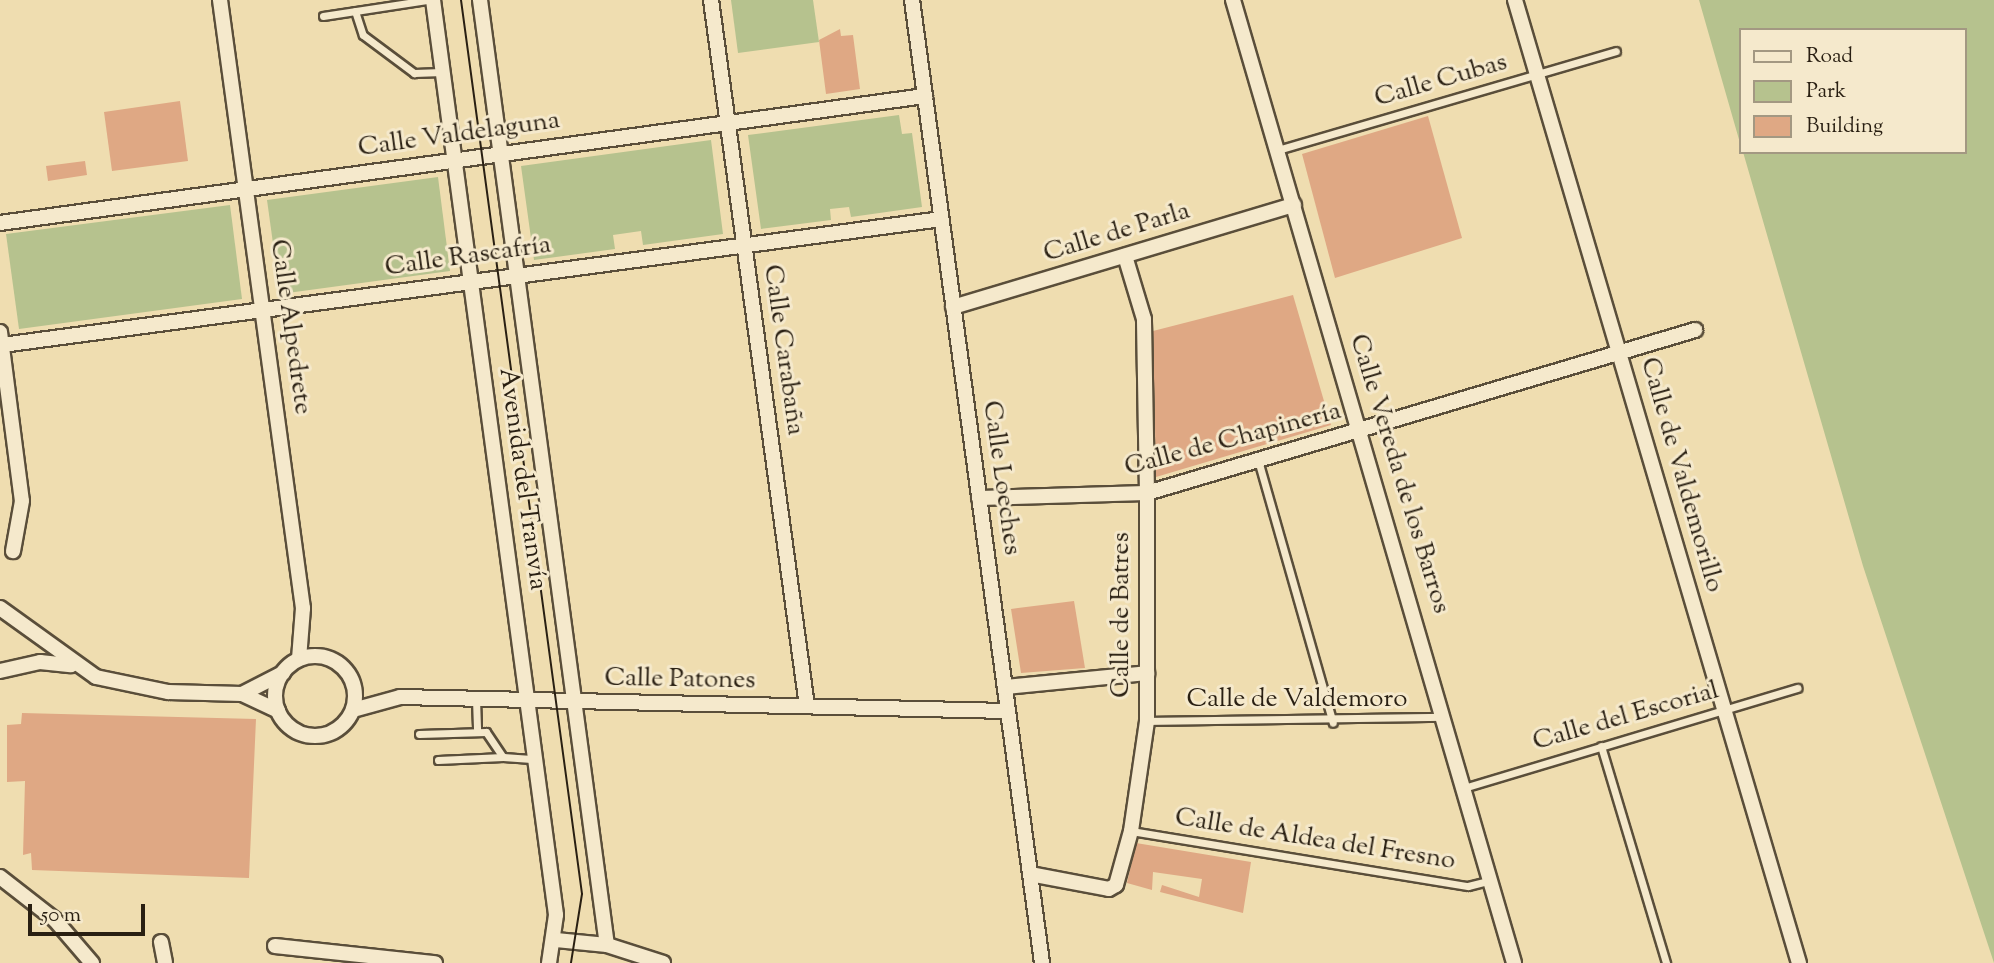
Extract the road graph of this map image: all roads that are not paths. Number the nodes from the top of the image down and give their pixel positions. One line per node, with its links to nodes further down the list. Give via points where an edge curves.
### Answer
1 (220, 0): 19 (street, Calle Alpedrete)
2 (427, 0): 9 (lane)
3 (433, 0): 12 (street, Avenida del Tranvía)
4 (480, 0): 17 (street, Avenida del Tranvía)
5 (711, 0): 15 (street, Calle Carabaña)
6 (912, 0): 14 (street, Calle Loeches)
7 (1234, 0): 16 (street, Calle Vereda de los Barros)
8 (1515, 0): 13 (street, Calle de Valdemorillo)
9 (355, 11): 10 (lane); 12 (lane, via 363,35 414,73)
10 (323, 16)
11 (1615, 51): 13 (lane, Calle Cubas)
12 (442, 72): 18 (street, Avenida del Tranvía)
13 (1537, 74): 16 (lane, Calle Cubas); 31 (street, Calle de Valdemorillo)
14 (925, 96): 15 (street, Calle Valdelaguna); 21 (street, Calle Loeches)
15 (728, 123): 17 (street, Calle Valdelaguna); 23 (street, Calle Carabaña)
16 (1278, 150): 20 (street, Calle Vereda de los Barros)
17 (501, 154): 18 (street, Calle Valdelaguna); 25 (street, Avenida del Tranvía)
18 (454, 161): 19 (street, Calle Valdelaguna); 26 (street, Avenida del Tranvía)
19 (246, 189): 22 (street, Calle Valdelaguna); 28 (street, Calle Alpedrete)
20 (1294, 205): 24 (street, Calle de Parla); 32 (street, Calle Vereda de los Barros)
21 (941, 219): 23 (street, Calle Rascafría); 27 (street, Calle Loeches)
22 (0, 223)
23 (744, 245): 25 (street, Calle Rascafría); 51 (street, Calle Carabaña)
24 (1125, 256): 27 (street, Calle de Parla); 34 (street, Calle de Batres, via 1144,319)
25 (518, 275): 26 (street, Calle Rascafría); 50 (street, Avenida del Tranvía)
26 (471, 282): 28 (street, Calle Rascafría); 49 (street, Avenida del Tranvía)
27 (953, 307): 35 (street, Calle Loeches)
28 (262, 310): 30 (street, Calle Rascafría); 40 (street, Calle Alpedrete, via 303,608)
29 (1695, 330): 31 (street, Calle de Chapinería)
30 (1, 338): 36 (street, via 22,501)
31 (1619, 353): 32 (street, Calle de Chapinería); 53 (street, Calle de Valdemorillo)
32 (1361, 430): 33 (street, Calle de Chapinería); 56 (street, Calle Vereda de los Barros)
33 (1258, 460): 34 (street, Calle de Chapinería); 58 (lane)
34 (1147, 494): 35 (street, Calle de Chapinería); 44 (street, Calle de Batres)
35 (979, 499): 45 (street, Calle Loeches)
36 (13, 551)
37 (0, 608): 39 (street)
38 (0, 617): 39 (street)
39 (20, 623): 41 (street)
40 (299, 659): 43 (street); 52 (street, via 325,657 347,672)
41 (74, 665): 42 (street, via 40,662); 47 (street, via 121,684)
42 (0, 671)
43 (283, 673): 47 (street); 54 (street)
44 (1147, 673): 45 (street); 57 (street, Calle de Batres)
45 (1005, 687): 55 (street, Calle Loeches)
46 (1798, 688): 53 (lane, Calle del Escorial)
47 (242, 694): 54 (street)
48 (477, 699): 49 (street, Calle Patones); 52 (street, Calle Patones, via 400,697); 59 (lane)
49 (527, 701): 50 (street, Calle Patones); 63 (street, Avenida del Tranvía)
50 (577, 702): 51 (street, Calle Patones); 72 (street, Avenida del Tranvía)
51 (807, 706): 55 (street, Calle Patones)
52 (353, 709): 54 (street, via 335,731 309,736)
53 (1724, 710): 61 (lane, Calle del Escorial); 82 (street, Calle de Valdemorillo)
54 (278, 711)
55 (1008, 711): 67 (street, Calle Loeches)
56 (1446, 716): 58 (lane, Calle de Valdemoro); 65 (street, Calle Vereda de los Barros)
57 (1147, 721): 58 (lane, Calle de Valdemoro); 66 (street, Calle de Batres)
58 (1332, 723)
59 (477, 730): 60 (lane); 62 (lane, via 494,740)
60 (419, 734)
61 (1601, 746): 65 (lane, Calle del Escorial); 81 (lane)
62 (503, 757): 63 (lane); 64 (lane)
63 (535, 759): 70 (street, Avenida del Tranvía)
64 (438, 760)
65 (1467, 787): 69 (street, Calle Vereda de los Barros)
66 (1130, 831): 67 (street, Calle de Batres, via 1116,885 1109,889); 69 (lane, Calle de Aldea del Fresno, via 1468,886)
67 (1030, 874): 79 (street, Calle Loeches)
68 (0, 877): 74 (street, via 55,920)
69 (1492, 880): 80 (street, Calle Vereda de los Barros)
70 (556, 940): 72 (street); 77 (street, Avenida del Tranvía)
71 (161, 942): 75 (street)
72 (607, 945): 78 (street)
73 (275, 946): 76 (street)
74 (92, 963)
75 (164, 963)
76 (435, 963)
77 (549, 963)
78 (663, 963)
79 (1042, 963)
80 (1514, 963)
81 (1666, 963)
82 (1799, 963)

